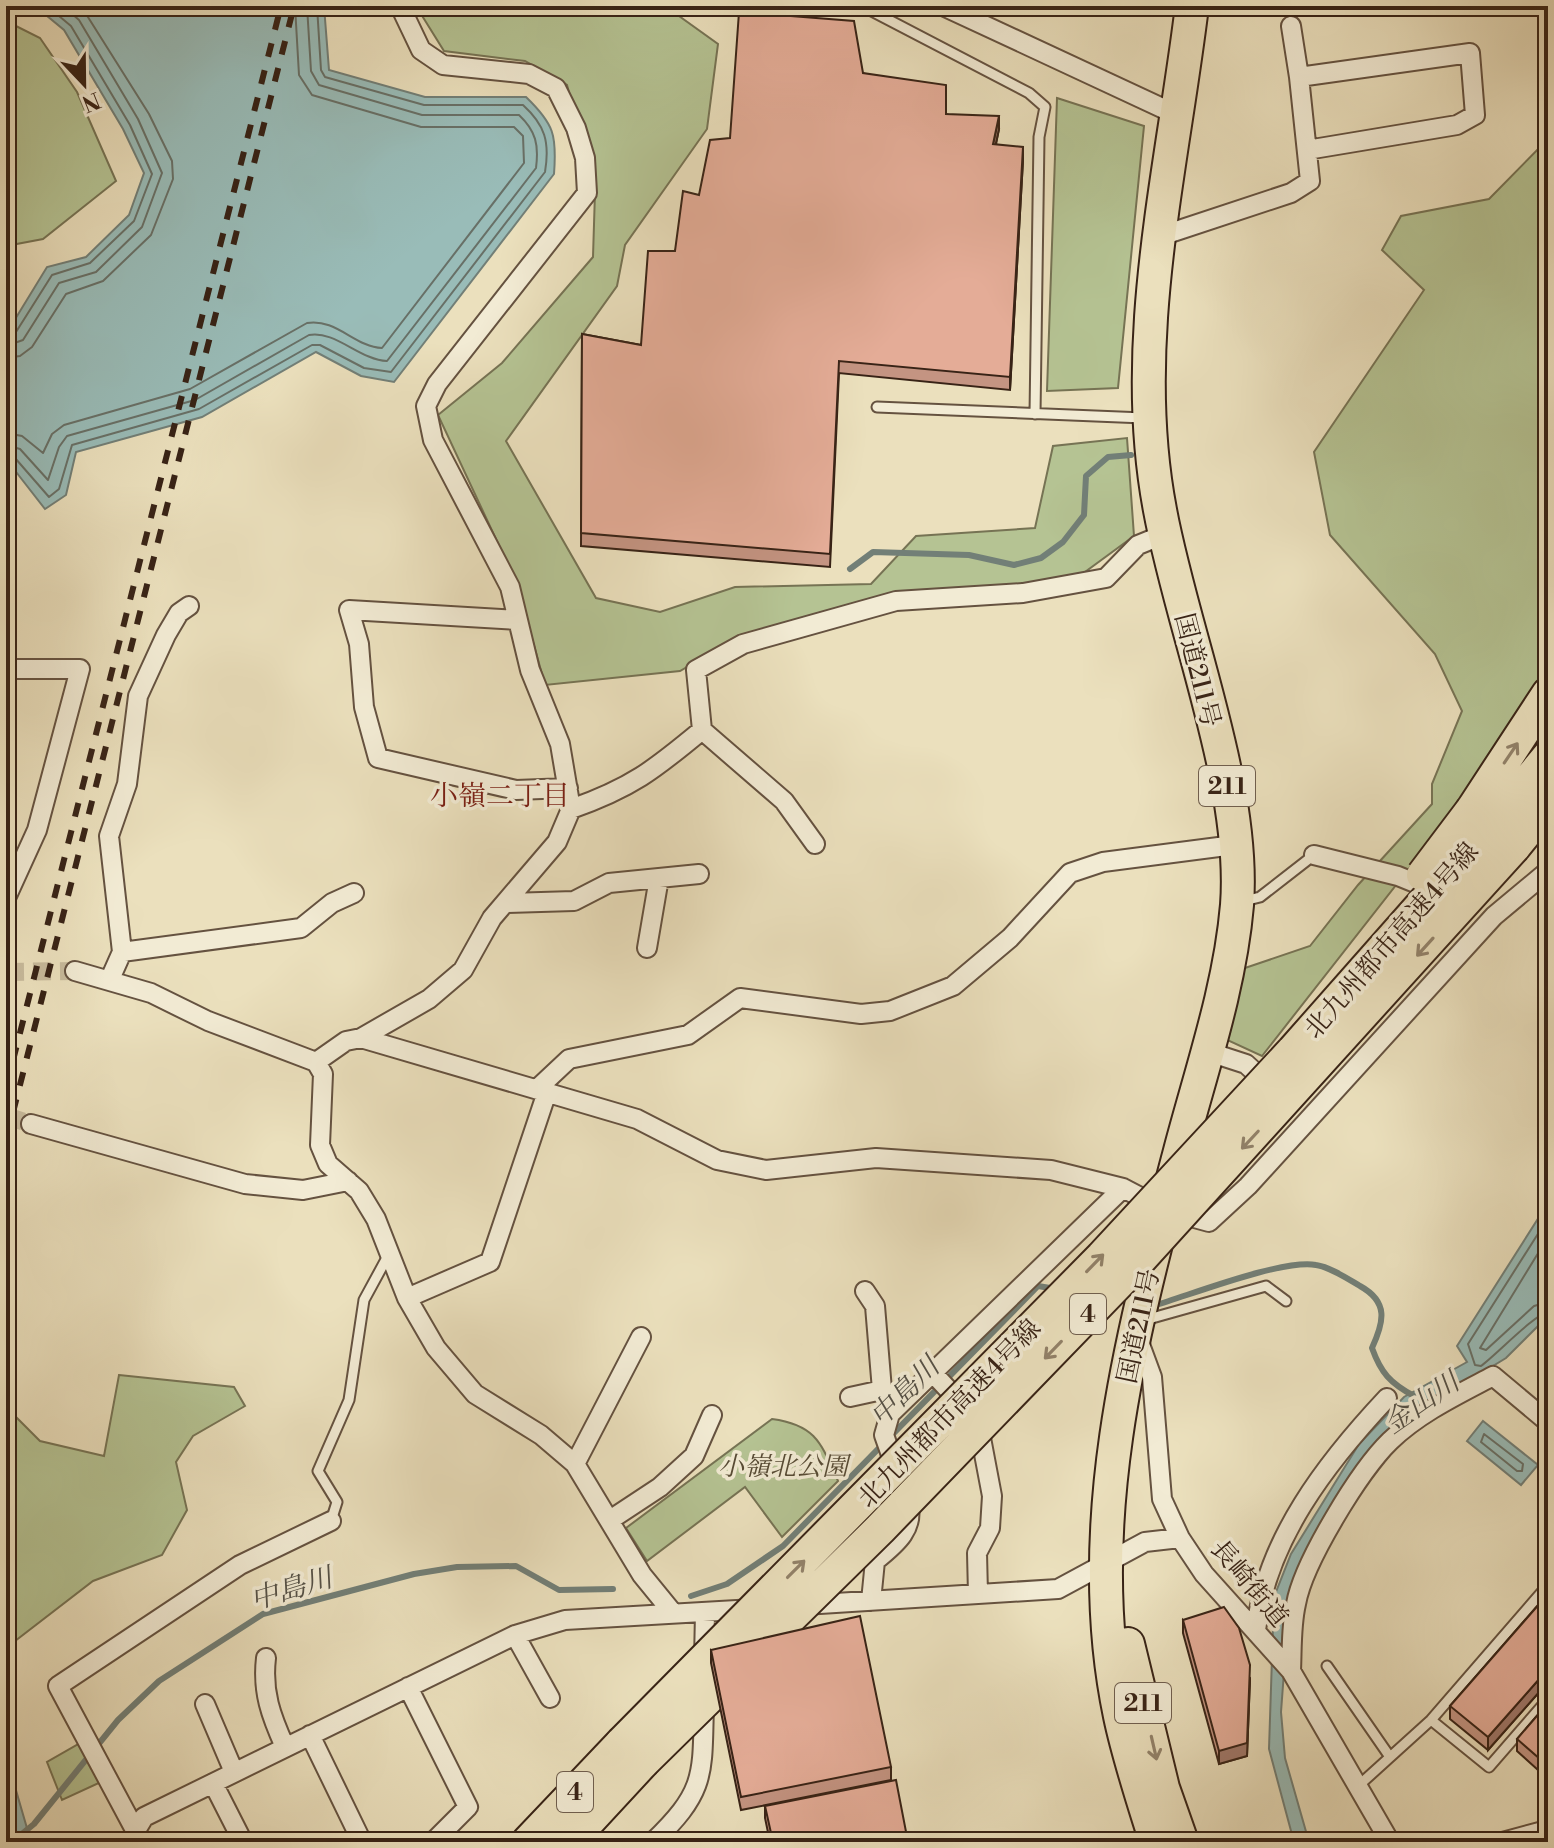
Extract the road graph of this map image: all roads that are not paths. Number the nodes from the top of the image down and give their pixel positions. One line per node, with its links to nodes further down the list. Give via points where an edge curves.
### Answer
1 (400, 6): 16 (street, via 421,50 443,65 529,74 556,88 585,158 587,193 437,384 426,406 433,440 510,587)
2 (862, 6): 12 (lane, via 1029,93 1045,107 1039,137)
3 (943, 6): 5 (street)
4 (1192, 6): 8 (highway, 国道211号 / 211)
5 (970, 14): 8 (street)
6 (1291, 26): 7 (street)
7 (1299, 77): 9 (street); 9 (street, via 1470,53 1475,115 1457,125)
8 (1175, 114): 10 (highway, 国道211号 / 211)
9 (1307, 150): 10 (street, via 1310,181 1291,193)
10 (1161, 236): 13 (highway, 国道211号 / 211, via 1150,329)
11 (877, 407): 12 (lane)
12 (1035, 414): 13 (lane)
13 (1151, 418): 14 (highway, 国道211号 / 211)
14 (1165, 534): 19 (street, via 1138,545 1106,578 1023,593 896,601 743,644 696,670); 27 (highway, 国道211号 / 211, via 1228,789)
15 (189, 606): 38 (street, via 166,635 138,696 127,784 109,836)
16 (517, 620): 21 (street, via 530,670 560,744); 21 (street, via 349,610 378,758 516,790)
17 (6, 669): 33 (street, via 80,669 37,830)
18 (1548, 694): 25 (highway, one-way to 18)
19 (702, 730): 23 (street, via 629,786); 26 (street, via 784,801)
20 (1548, 757): 25 (highway, 北九州都市高速4号線 / 4)
21 (568, 788): 23 (street)
22 (1548, 805): 25 (highway, 北九州都市高速4号線 / 4)
23 (571, 809): 35 (street, via 557,842)
24 (1548, 815): 25 (highway)
25 (1492, 828): 85 (highway, 北九州都市高速4号線 / 4, one-way to 25, bridge, via 1293,1051); 85 (highway, 北九州都市高速4号線 / 4, one-way to 85, bridge, via 1122,1279 880,1529)
26 (815, 844)
27 (1234, 845): 34 (highway, 国道211号 / 211); 44 (street, via 1103,862 1070,873 1010,938 953,986 890,1011 861,1014 740,998 688,1035 569,1059)
28 (1314, 855): 34 (lane, via 1260,897); 36 (street, via 1398,876)
29 (1548, 871): 36 (street)
30 (699, 874): 31 (street)
31 (659, 878): 35 (street, via 609,883 574,901); 37 (street)
32 (354, 893): 38 (street, via 301,928)
33 (6, 898)
34 (1237, 902): 42 (highway, 国道211号 / 211)
35 (506, 903): 41 (street, via 463,970 429,999)
36 (1494, 916): 45 (street)
37 (647, 948)
38 (122, 952): 40 (street)
39 (75, 971): 40 (street)
40 (110, 979): 43 (street)
41 (361, 1038): 43 (street, via 346,1041); 44 (street)
42 (1206, 1051): 45 (street, via 1246,1064); 49 (highway, 国道211号 / 211)
43 (316, 1062): 47 (street, via 323,1074 320,1145 328,1164)
44 (542, 1090): 48 (street, via 637,1119 717,1160 766,1170 876,1158 937,1159 1051,1170); 52 (street, via 490,1262)
45 (1307, 1121): 49 (street, via 1209,1222)
46 (31, 1124): 47 (street, via 245,1184 303,1190)
47 (348, 1181): 50 (street, via 359,1191)
48 (1123, 1188): 49 (street); 56 (street)
49 (1165, 1210): 54 (highway, 国道211号 / 211)
50 (391, 1251): 52 (street); 65 (lane, via 364,1300 349,1400 318,1471 337,1502)
51 (865, 1291): 57 (street, via 875,1306)
52 (407, 1298): 63 (street, via 436,1348 475,1394 541,1435)
53 (1286, 1301): 54 (lane, via 1266,1286)
54 (1136, 1327): 66 (street, 長崎街道, via 1152,1377 1162,1499); 67 (highway, 国道211号 / 211, via 1111,1467)
55 (641, 1337): 63 (street)
56 (934, 1374): 60 (street); 69 (street, via 970,1413 981,1438 992,1496 990,1528 977,1553)
57 (882, 1390): 58 (street); 60 (street)
58 (850, 1397)
59 (1387, 1398): 73 (street, via 1346,1442 1281,1545 1259,1597)
60 (901, 1402): 70 (street, via 890,1414 884,1435 910,1521 898,1542 875,1561)
61 (712, 1415): 64 (street, via 694,1456 660,1487)
62 (1548, 1422): 77 (street, via 1493,1376 1435,1407 1389,1442 1351,1493 1307,1575 1296,1602)
63 (575, 1464): 64 (street)
64 (610, 1520): 72 (street, via 642,1575)
65 (331, 1521): 91 (street, via 240,1565 58,1686)
66 (1180, 1538): 67 (street, via 1145,1542); 73 (street, 長崎街道, via 1204,1574)
67 (1107, 1563): 69 (street, via 1058,1589); 98 (highway, 国道211号 / 211, via 1108,1627 1119,1712); 99 (highway, 国道211号 / 211, one-way to 99, via 1163,1788)
68 (1548, 1585): 82 (lane)
69 (978, 1594): 70 (street)
70 (871, 1601): 71 (street)
71 (705, 1612): 72 (street); 97 (street, via 703,1762 696,1791 679,1819)
72 (673, 1613): 74 (street, via 565,1620)
73 (1256, 1630): 77 (street, 長崎街道)
74 (515, 1635): 78 (street); 79 (street)
75 (266, 1658): 84 (street, via 267,1707)
76 (1327, 1666): 86 (lane)
77 (1291, 1671): 89 (street, 長崎街道)
78 (408, 1687): 83 (street); 94 (street, via 468,1807)
79 (550, 1698)
80 (1548, 1699): 82 (lane, via 1489,1767)
81 (205, 1704): 87 (street)
82 (1431, 1720): 86 (lane)
83 (310, 1735): 84 (street); 93 (street)
84 (285, 1747): 87 (street)
85 (632, 1752): 95 (highway, 北九州都市高速4号線 / 4); 96 (highway, 北九州都市高速4号線 / 4)
86 (1390, 1757): 89 (lane)
87 (234, 1772): 88 (street)
88 (213, 1783): 91 (street, via 144,1817); 92 (street)
89 (1357, 1787): 100 (street, 長崎街道)
90 (1548, 1825): 101 (lane)
91 (131, 1835)
92 (243, 1842)
93 (362, 1842)
94 (433, 1842)
95 (528, 1842)
96 (569, 1842)
97 (653, 1842)
98 (1156, 1842)
99 (1182, 1842)
100 (1390, 1842)
101 (1485, 1842)

